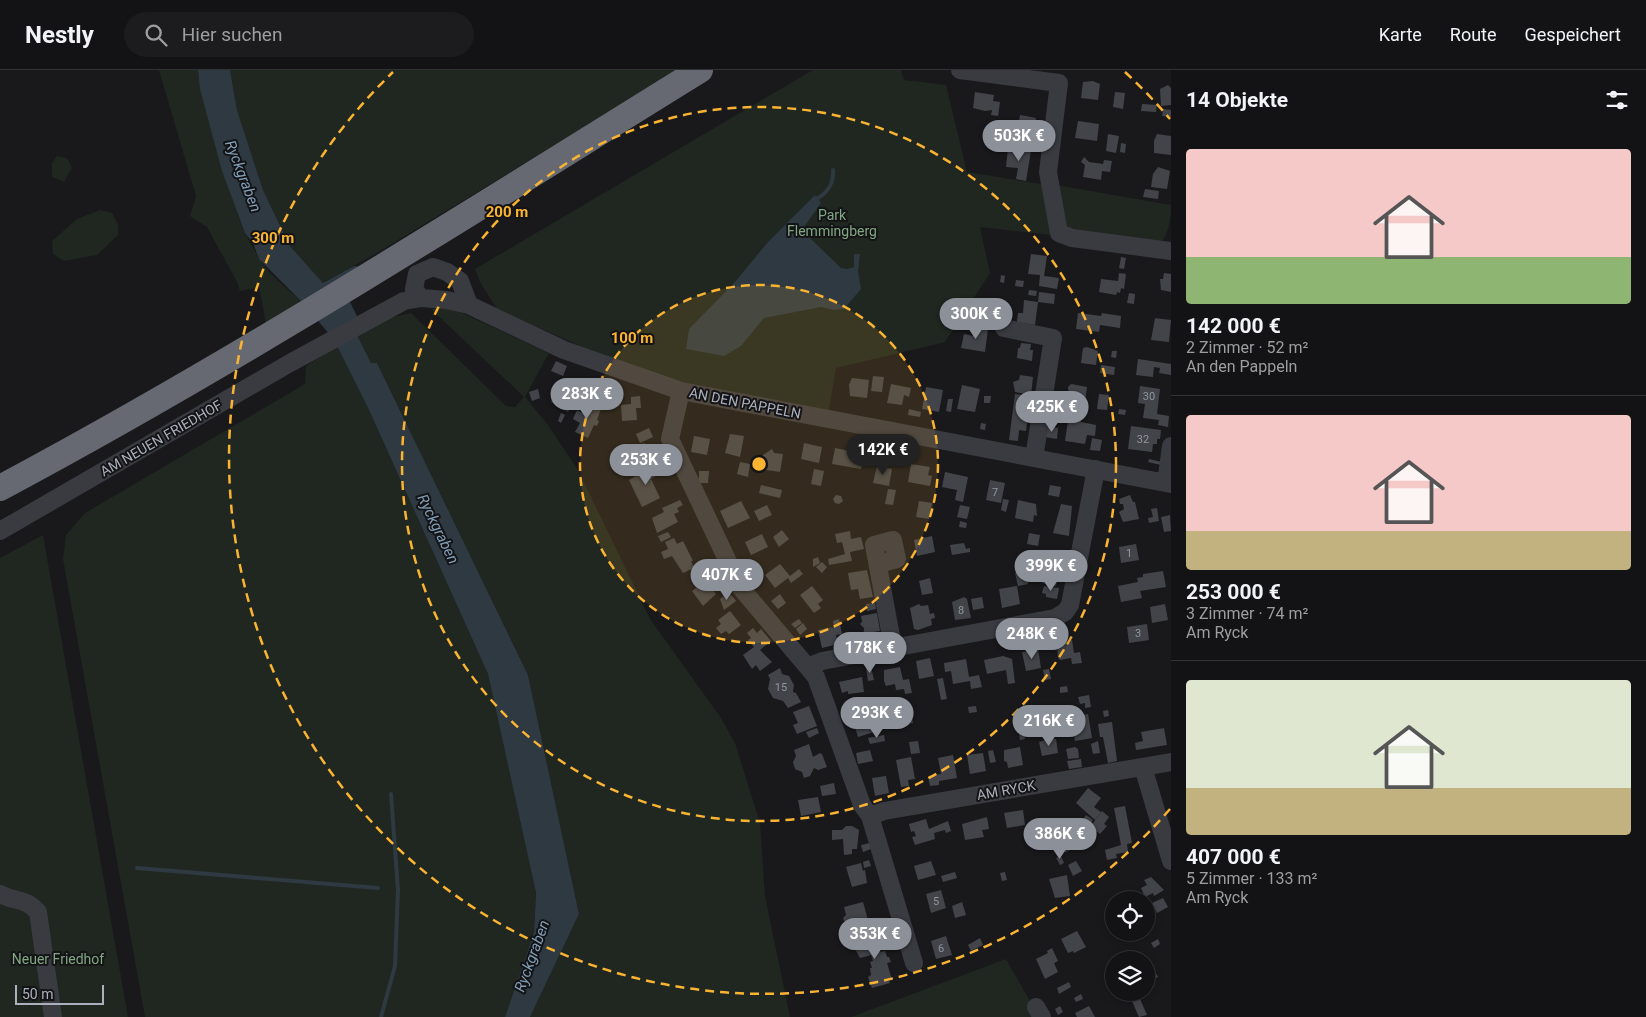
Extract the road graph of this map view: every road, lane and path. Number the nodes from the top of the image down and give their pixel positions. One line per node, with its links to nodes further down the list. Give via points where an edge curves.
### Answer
1 (700, 70): 13 (highway, via 287,326 177,391)
2 (960, 70): 3 (street, via 1058,83 1048,172 1059,233 1072,238)
3 (1171, 251)
4 (420, 298): 5 (street, AN DEN PAPPELN); 5 (street, via 414,289 417,274 433,267 460,281); 6 (street, AN DEN PAPPELN, via 404,301)
5 (469, 306): 8 (street, AN DEN PAPPELN, via 564,350)
6 (366, 322): 14 (street, AM NEUEN FRIEDHOF)
7 (1004, 328): 10 (street, via 1052,338)
8 (681, 390): 10 (street, AN DEN PAPPELN); 17 (street, via 670,439 740,587)
9 (1171, 446): 12 (street, AN DEN PAPPELN)
10 (1034, 458): 11 (street, AN DEN PAPPELN)
11 (1096, 469): 12 (street, AN DEN PAPPELN); 16 (street, via 1070,605 1065,612 1055,618)
12 (1168, 483)
13 (0, 488)
14 (0, 531)
15 (878, 564): 16 (street)
16 (893, 647): 17 (street, via 822,661)
17 (808, 667): 20 (street, via 816,678 862,805)
18 (1171, 762): 19 (street, AM RYCK)
19 (1143, 767): 20 (street, AM RYCK); 21 (street)
20 (870, 816): 23 (street)
21 (1171, 861)
22 (0, 894): 24 (street, via 28,902 38,912)
23 (914, 963)
24 (53, 1017)

